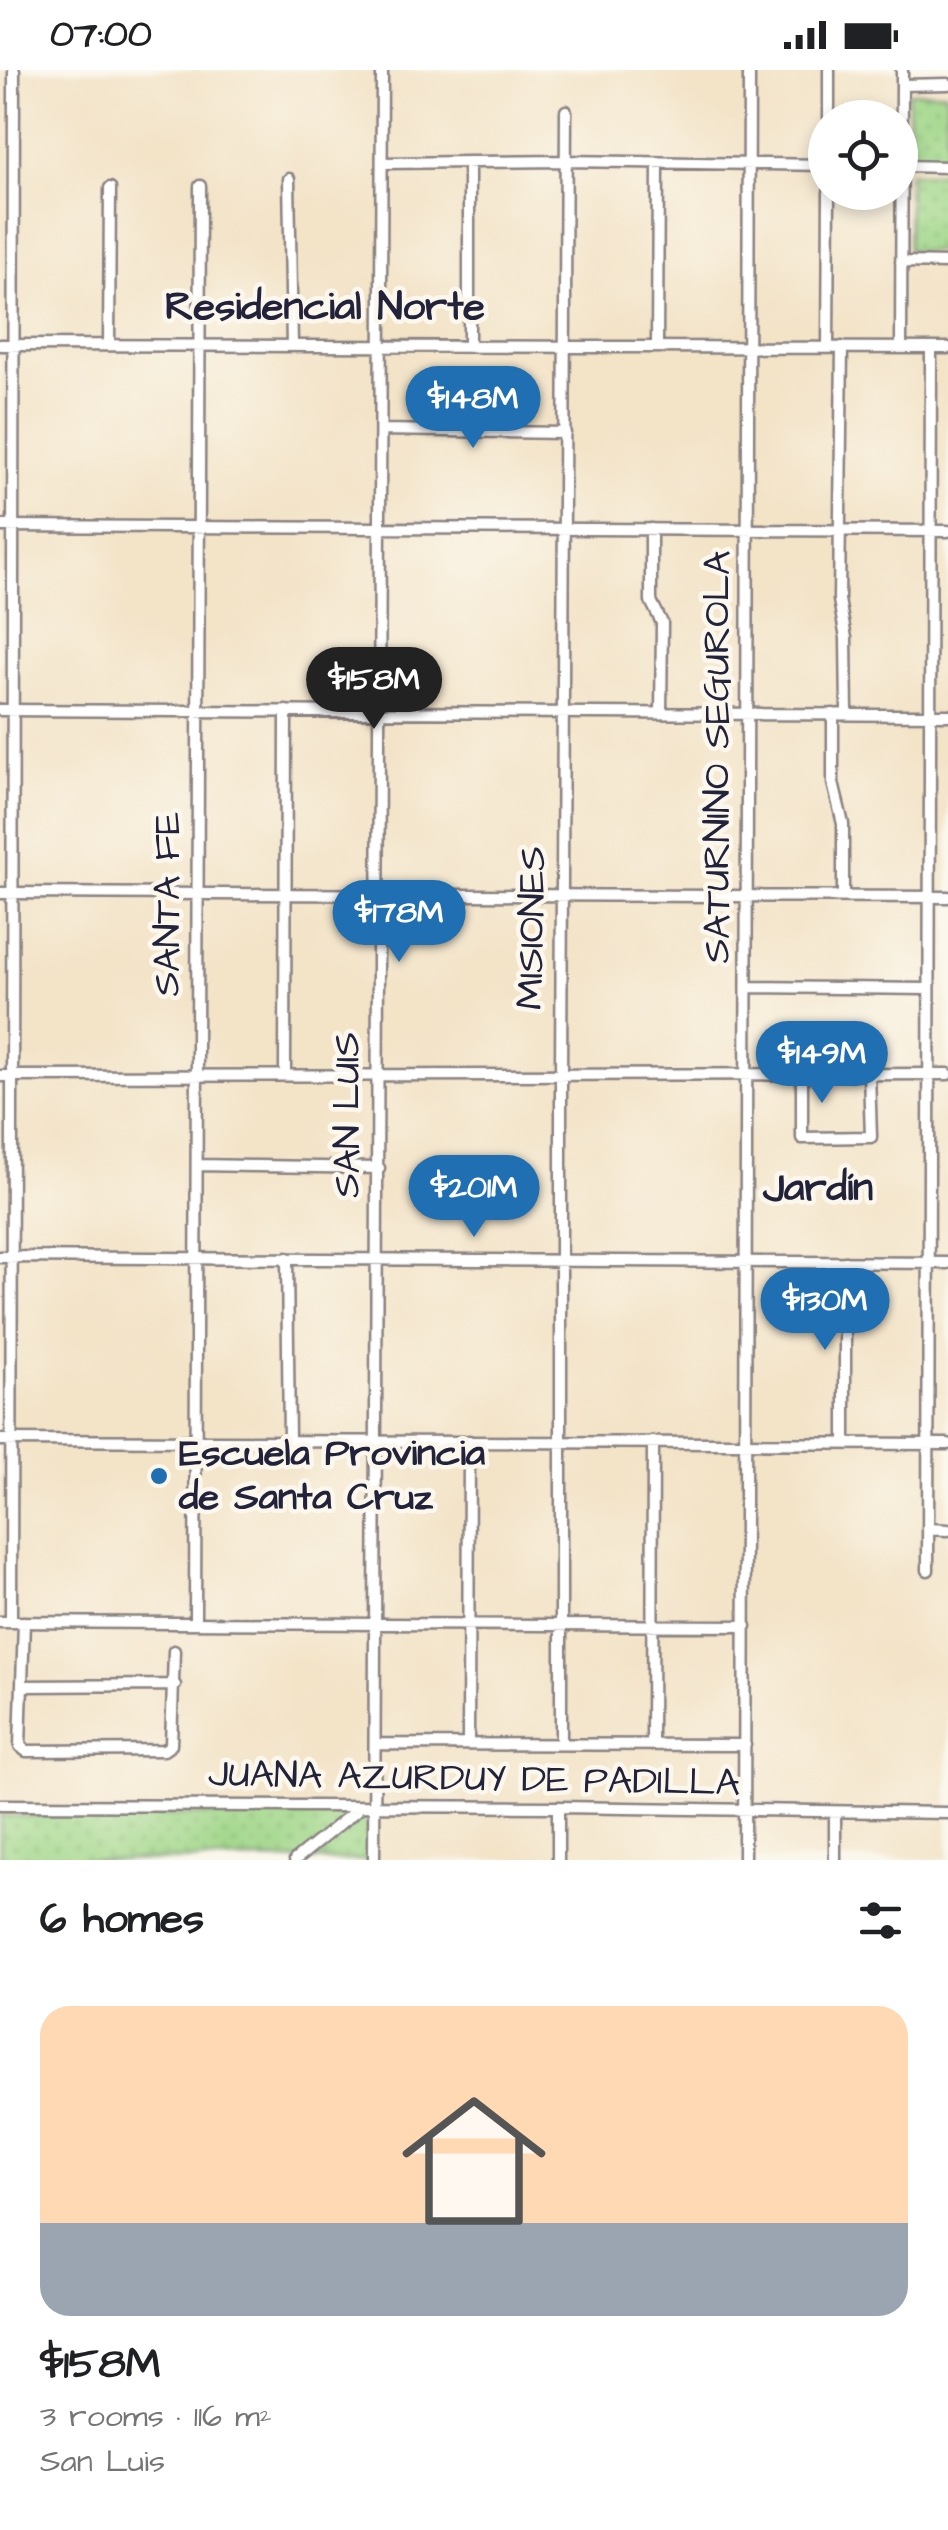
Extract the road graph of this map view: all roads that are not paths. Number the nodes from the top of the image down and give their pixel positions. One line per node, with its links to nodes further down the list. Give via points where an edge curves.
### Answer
1 (14, 70): 12 (street)
2 (382, 70): 17 (street, SAN LUIS)
3 (749, 70): 15 (street, SATURNINO SEGUROLA)
4 (830, 70): 8 (street)
5 (902, 70): 7 (street)
6 (948, 84): 7 (street)
7 (902, 85): 9 (street)
8 (829, 100)
9 (902, 100)
10 (566, 111): 13 (street, MISIONES)
11 (0, 159): 12 (street)
12 (15, 159): 29 (street)
13 (566, 161): 14 (street); 16 (street); 35 (street, MISIONES)
14 (469, 162): 17 (street); 34 (street)
15 (748, 162): 16 (street); 18 (street); 37 (street, SATURNINO SEGUROLA)
16 (658, 163): 36 (street)
17 (382, 164): 33 (street, SAN LUIS)
18 (808, 164)
19 (918, 166): 20 (street)
20 (948, 167)
21 (290, 179): 32 (street)
22 (200, 186): 31 (street, SANTA FE)
23 (110, 188): 30 (street)
24 (829, 210): 38 (street)
25 (901, 210): 26 (street)
26 (902, 262): 27 (street); 40 (street)
27 (948, 262)
28 (0, 345): 29 (street)
29 (14, 345): 30 (street); 46 (street)
30 (110, 345): 31 (street)
31 (202, 345): 32 (street); 47 (street, SANTA FE)
32 (292, 346): 33 (street)
33 (382, 346): 34 (street); 43 (street, SAN LUIS)
34 (468, 346): 35 (street)
35 (565, 346): 36 (street); 44 (street, MISIONES)
36 (657, 347): 37 (street)
37 (749, 347): 38 (street); 51 (street, SATURNINO SEGUROLA)
38 (828, 347): 39 (street)
39 (842, 347): 40 (street); 52 (street)
40 (901, 348): 41 (street)
41 (932, 348): 42 (street); 53 (street)
42 (948, 348)
43 (381, 430): 44 (street); 48 (street, SAN LUIS)
44 (564, 432): 49 (street, MISIONES)
45 (0, 526): 46 (street)
46 (14, 526): 47 (street); 56 (street)
47 (200, 527): 48 (street); 57 (street, SANTA FE)
48 (381, 528): 49 (street); 59 (street, SAN LUIS)
49 (564, 529): 50 (street); 60 (street, MISIONES)
50 (651, 529): 51 (street); 61 (street, via 651,601 662,623)
51 (748, 530): 52 (street); 62 (street, SATURNINO SEGUROLA)
52 (839, 530): 53 (street); 64 (street)
53 (930, 530): 54 (street); 65 (street)
54 (948, 530)
55 (0, 710): 56 (street)
56 (14, 710): 57 (street); 68 (street)
57 (200, 711): 58 (street); 69 (street, SANTA FE)
58 (286, 711): 59 (street); 70 (street)
59 (380, 712): 60 (street); 71 (street, SAN LUIS)
60 (564, 713): 61 (street); 72 (street, MISIONES)
61 (661, 713): 62 (street)
62 (748, 714): 63 (street); 73 (street, SATURNINO SEGUROLA)
63 (833, 714): 64 (street); 74 (street)
64 (847, 714): 65 (street)
65 (930, 715): 66 (street); 75 (street)
66 (948, 715)
67 (0, 892): 68 (street)
68 (13, 893): 69 (street); 88 (street)
69 (199, 894): 70 (street); 79 (street, SANTA FE)
70 (286, 894): 71 (street); 80 (street)
71 (379, 894): 72 (street); 81 (street, SAN LUIS)
72 (564, 895): 73 (street); 82 (street, MISIONES)
73 (748, 896): 74 (street); 77 (street, SATURNINO SEGUROLA)
74 (844, 896): 75 (street)
75 (929, 897): 76 (street); 78 (street)
76 (948, 897)
77 (747, 987): 78 (street); 83 (street, SATURNINO SEGUROLA)
78 (929, 989): 86 (street)
79 (197, 1074): 80 (street); 88 (street); 89 (street, SANTA FE)
80 (285, 1074): 81 (street)
81 (378, 1074): 82 (street); 90 (street, SAN LUIS)
82 (560, 1074): 83 (street); 95 (street, MISIONES)
83 (747, 1074): 84 (street); 96 (street, SATURNINO SEGUROLA)
84 (802, 1074): 85 (street); 85 (street, via 802,1138 871,1137)
85 (869, 1074): 86 (street)
86 (928, 1074): 87 (street); 98 (street)
87 (948, 1074)
88 (6, 1076): 91 (street)
89 (198, 1165): 90 (street); 92 (street, SANTA FE)
90 (378, 1168): 94 (street, SAN LUIS)
91 (6, 1257): 92 (street); 100 (street)
92 (195, 1258): 93 (street); 101 (street, SANTA FE)
93 (287, 1258): 94 (street); 102 (street)
94 (376, 1259): 95 (street); 103 (street, SAN LUIS)
95 (561, 1260): 96 (street); 105 (street, MISIONES)
96 (746, 1261): 97 (street); 107 (street, SATURNINO SEGUROLA)
97 (845, 1262): 98 (street); 108 (street)
98 (928, 1262): 99 (street); 109 (street)
99 (948, 1262)
100 (6, 1440): 101 (street); 114 (street)
101 (196, 1440): 102 (street); 115 (street, SANTA FE)
102 (289, 1440): 103 (street)
103 (376, 1441): 104 (street); 116 (street, SAN LUIS)
104 (469, 1442): 105 (street); 117 (street)
105 (562, 1442): 106 (street); 118 (street, MISIONES)
106 (653, 1442): 107 (street); 119 (street)
107 (746, 1443): 108 (street); 120 (street, SATURNINO SEGUROLA)
108 (845, 1444): 109 (street)
109 (928, 1444): 110 (street); 111 (street)
110 (948, 1444)
111 (928, 1530): 112 (street); 113 (street)
112 (948, 1530)
113 (928, 1570)
114 (12, 1622): 115 (street); 123 (street)
115 (195, 1623): 116 (street)
116 (375, 1624): 117 (street); 124 (street, SAN LUIS)
117 (468, 1624): 118 (street); 125 (street)
118 (562, 1625): 119 (street); 126 (street, MISIONES)
119 (652, 1626): 120 (street); 127 (street)
120 (746, 1626): 128 (street, SATURNINO SEGUROLA)
121 (174, 1651): 122 (street)
122 (175, 1685): 123 (street); 123 (street, via 171,1746 164,1750 26,1751 20,1746)
123 (22, 1686)
124 (376, 1744): 125 (street); 132 (street, SAN LUIS)
125 (468, 1744): 126 (street)
126 (561, 1744): 127 (street)
127 (652, 1745): 128 (street)
128 (745, 1745): 133 (street, SATURNINO SEGUROLA)
129 (0, 1805): 131 (street, JUANA AZURDUY DE PADILLA)
130 (558, 1806): 132 (street, JUANA AZURDUY DE PADILLA); 133 (street, JUANA AZURDUY DE PADILLA); 138 (street)
131 (359, 1808): 132 (street, JUANA AZURDUY DE PADILLA); 136 (street)
132 (374, 1808): 137 (street, SAN LUIS)
133 (745, 1812): 134 (street, JUANA AZURDUY DE PADILLA); 139 (street, SATURNINO SEGUROLA)
134 (835, 1812): 135 (street, JUANA AZURDUY DE PADILLA); 140 (street)
135 (948, 1813)
136 (295, 1860)
137 (374, 1860)
138 (558, 1860)
139 (744, 1860)
140 (835, 1860)

